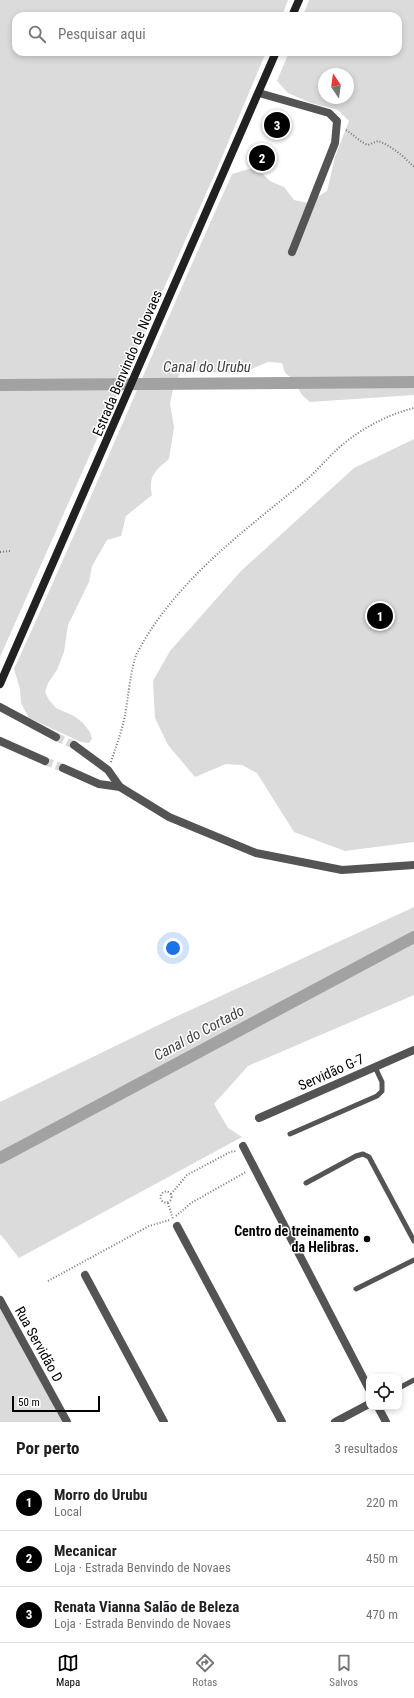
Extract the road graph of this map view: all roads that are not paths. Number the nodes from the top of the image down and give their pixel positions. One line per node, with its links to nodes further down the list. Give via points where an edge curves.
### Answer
1 (299, 0): 2 (street)
2 (294, 12)
3 (274, 56): 4 (street, Estrada Benvindo de Novaes)
4 (259, 92): 5 (street, via 329,114 335,118 338,127); 6 (street, Estrada Benvindo de Novaes)
5 (292, 252)
6 (0, 684)
7 (0, 708): 8 (street)
8 (56, 737)
9 (0, 741): 11 (street)
10 (74, 745): 13 (street, via 108,770)
11 (45, 760)
12 (62, 768): 13 (street, via 99,784)
13 (120, 787): 14 (street, via 169,817 256,853 342,870)
14 (414, 865)
15 (414, 1050): 16 (street, Servidão G-7)
16 (375, 1066): 17 (street, Servidão G-7); 18 (lane, via 382,1082 382,1091 377,1096)
17 (259, 1118)
18 (290, 1134)
19 (241, 1149): 28 (street)
20 (306, 1183): 22 (lane, via 356,1156 363,1154 369,1157)
21 (175, 1222): 34 (street)
22 (414, 1241)
23 (414, 1260): 25 (lane)
24 (85, 1275): 33 (street)
25 (356, 1289)
26 (0, 1300): 32 (street, Rua Servidão D)
27 (414, 1380): 29 (lane)
28 (366, 1383)
29 (402, 1386)
30 (366, 1406): 35 (street)
31 (380, 1410): 36 (street)
32 (67, 1422)
33 (164, 1422)
34 (282, 1422)
35 (335, 1422)
36 (386, 1422)

